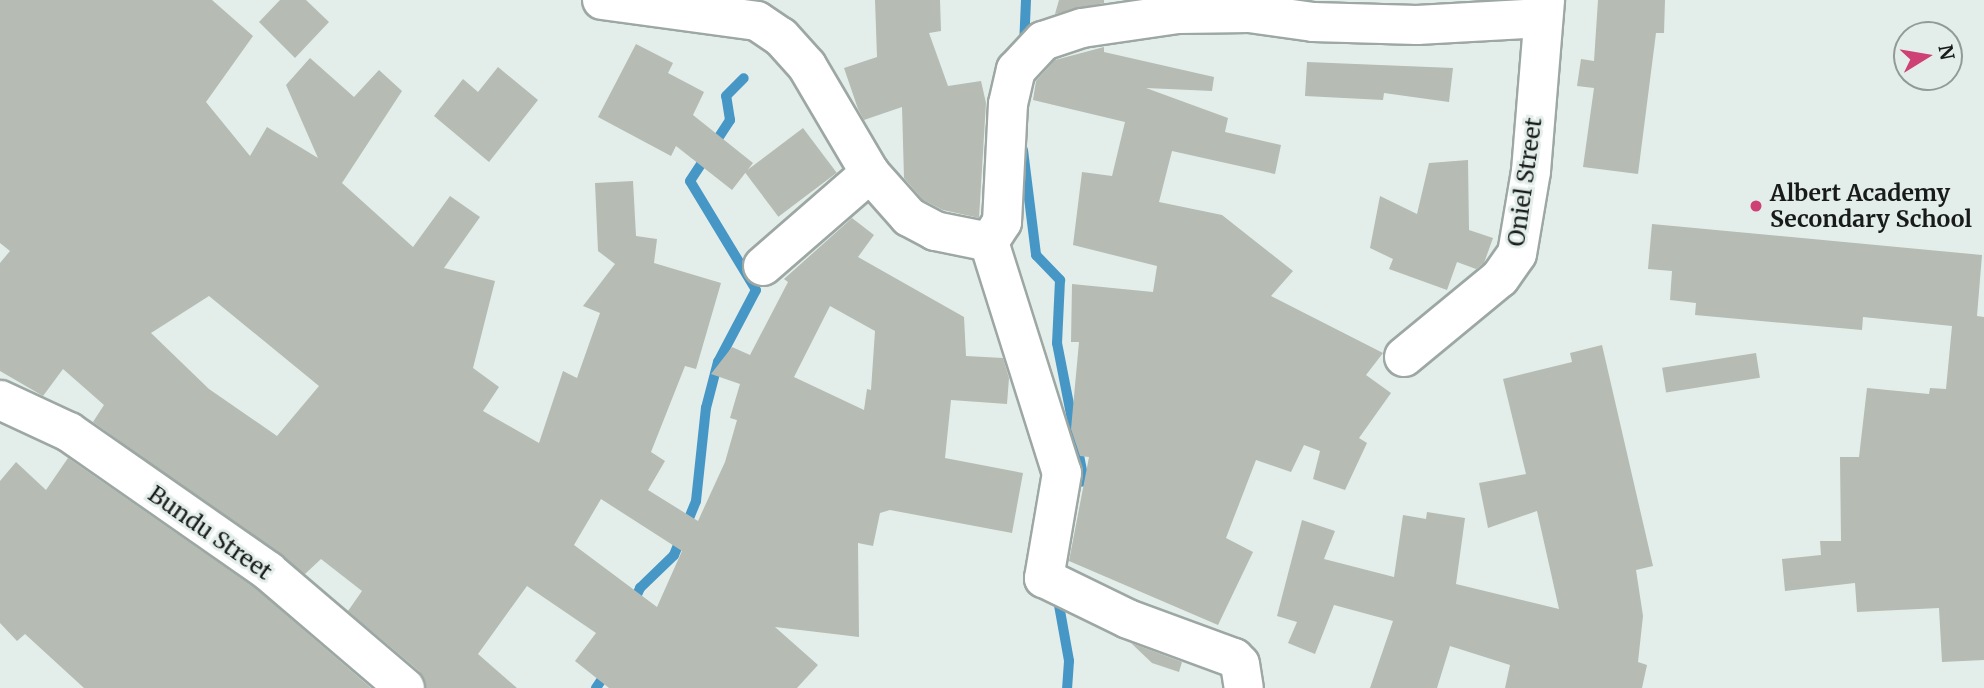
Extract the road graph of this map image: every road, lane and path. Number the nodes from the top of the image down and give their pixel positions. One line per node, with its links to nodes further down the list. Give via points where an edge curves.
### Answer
1 (602, 0): 3 (street, via 757,21 781,37 807,66)
2 (1544, 9): 4 (street, via 1417,25 1313,22 1249,13 1178,14 1082,28 1043,41 1016,70 1009,104 1003,213); 6 (street, Oniel Street, via 1531,171 1517,254 1500,278)
3 (870, 173): 4 (street, via 909,217 934,231); 5 (street)
4 (989, 242): 9 (street, via 1062,473 1044,578 1128,619 1234,658 1240,664)
5 (763, 266)
6 (1404, 357)
7 (0, 400): 8 (street, Bundu Street, via 69,432 268,571)
8 (405, 688)
9 (1244, 688)

